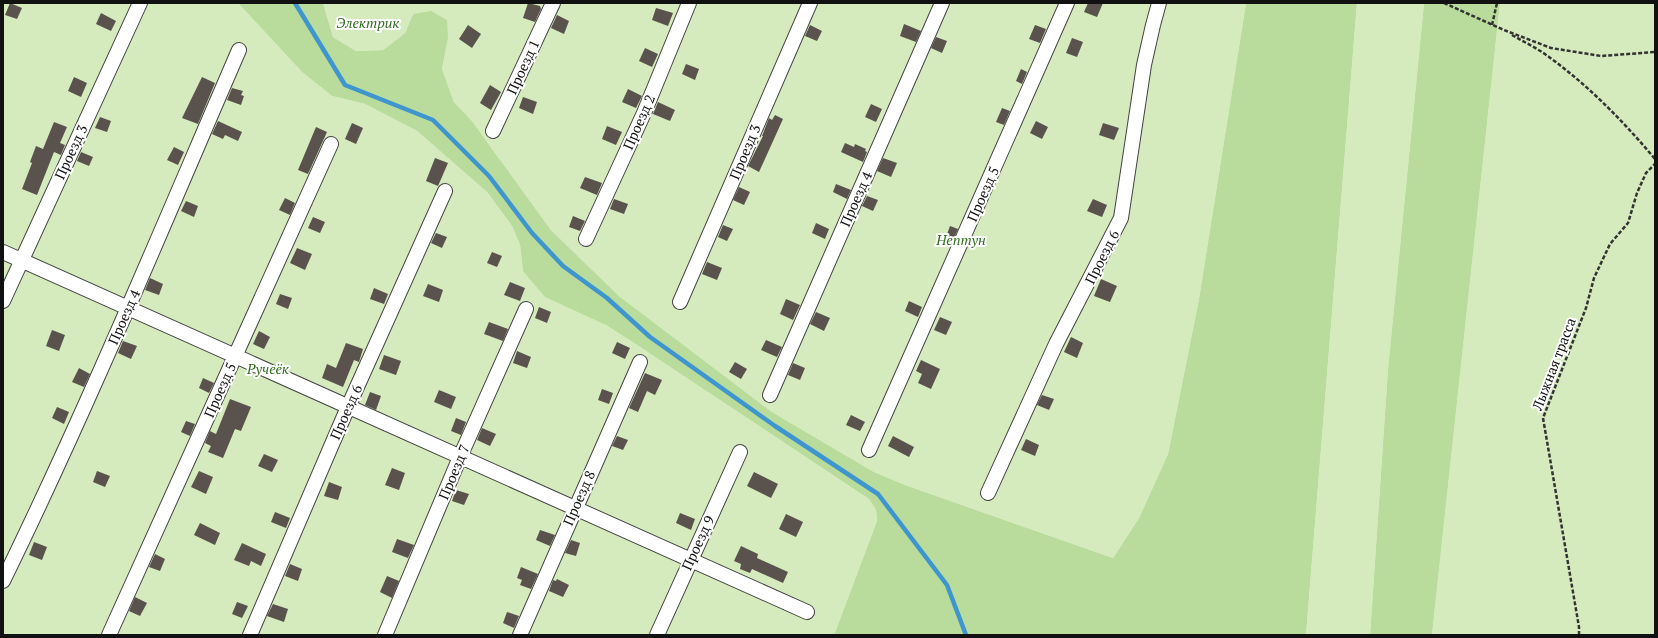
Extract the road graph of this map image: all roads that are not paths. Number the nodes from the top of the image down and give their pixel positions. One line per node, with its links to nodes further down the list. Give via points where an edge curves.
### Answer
1 (140, 3): 14 (street, Проезд 3)
2 (552, 3): 9 (street, Проезд 1)
3 (689, 3): 12 (street, Проезд 2, via 644,113)
4 (810, 3): 16 (street, Проезд 3)
5 (942, 3): 21 (street, Проезд 4)
6 (1067, 3): 23 (street, Проезд 5)
7 (1159, 3): 26 (street, Проезд 6, via 1144,65 1121,218 1056,344)
8 (239, 50): 17 (street, Проезд 4)
9 (493, 131)
10 (331, 144): 19 (street, Проезд 5)
11 (445, 191): 22 (street, Проезд 6)
12 (586, 239)
13 (3, 252): 14 (street)
14 (22, 260): 15 (street, Проезд 3); 17 (street)
15 (3, 301)
16 (680, 302)
17 (128, 308): 19 (street); 29 (street, Проезд 4, via 40,506)
18 (526, 309): 25 (street, Проезд 7)
19 (236, 356): 22 (street); 31 (street, Проезд 5)
20 (640, 362): 27 (street, Проезд 8)
21 (770, 395)
22 (348, 407): 25 (street); 32 (street, Проезд 6)
23 (869, 450)
24 (740, 452): 28 (street, Проезд 9)
25 (460, 457): 27 (street); 33 (street, Проезд 7)
26 (988, 493)
27 (574, 508): 28 (street); 34 (street, Проезд 8)
28 (690, 560): 30 (street); 35 (street, Проезд 9)
29 (3, 581)
30 (807, 612)
31 (109, 635)
32 (250, 635)
33 (385, 635)
34 (520, 635)
35 (657, 635)

